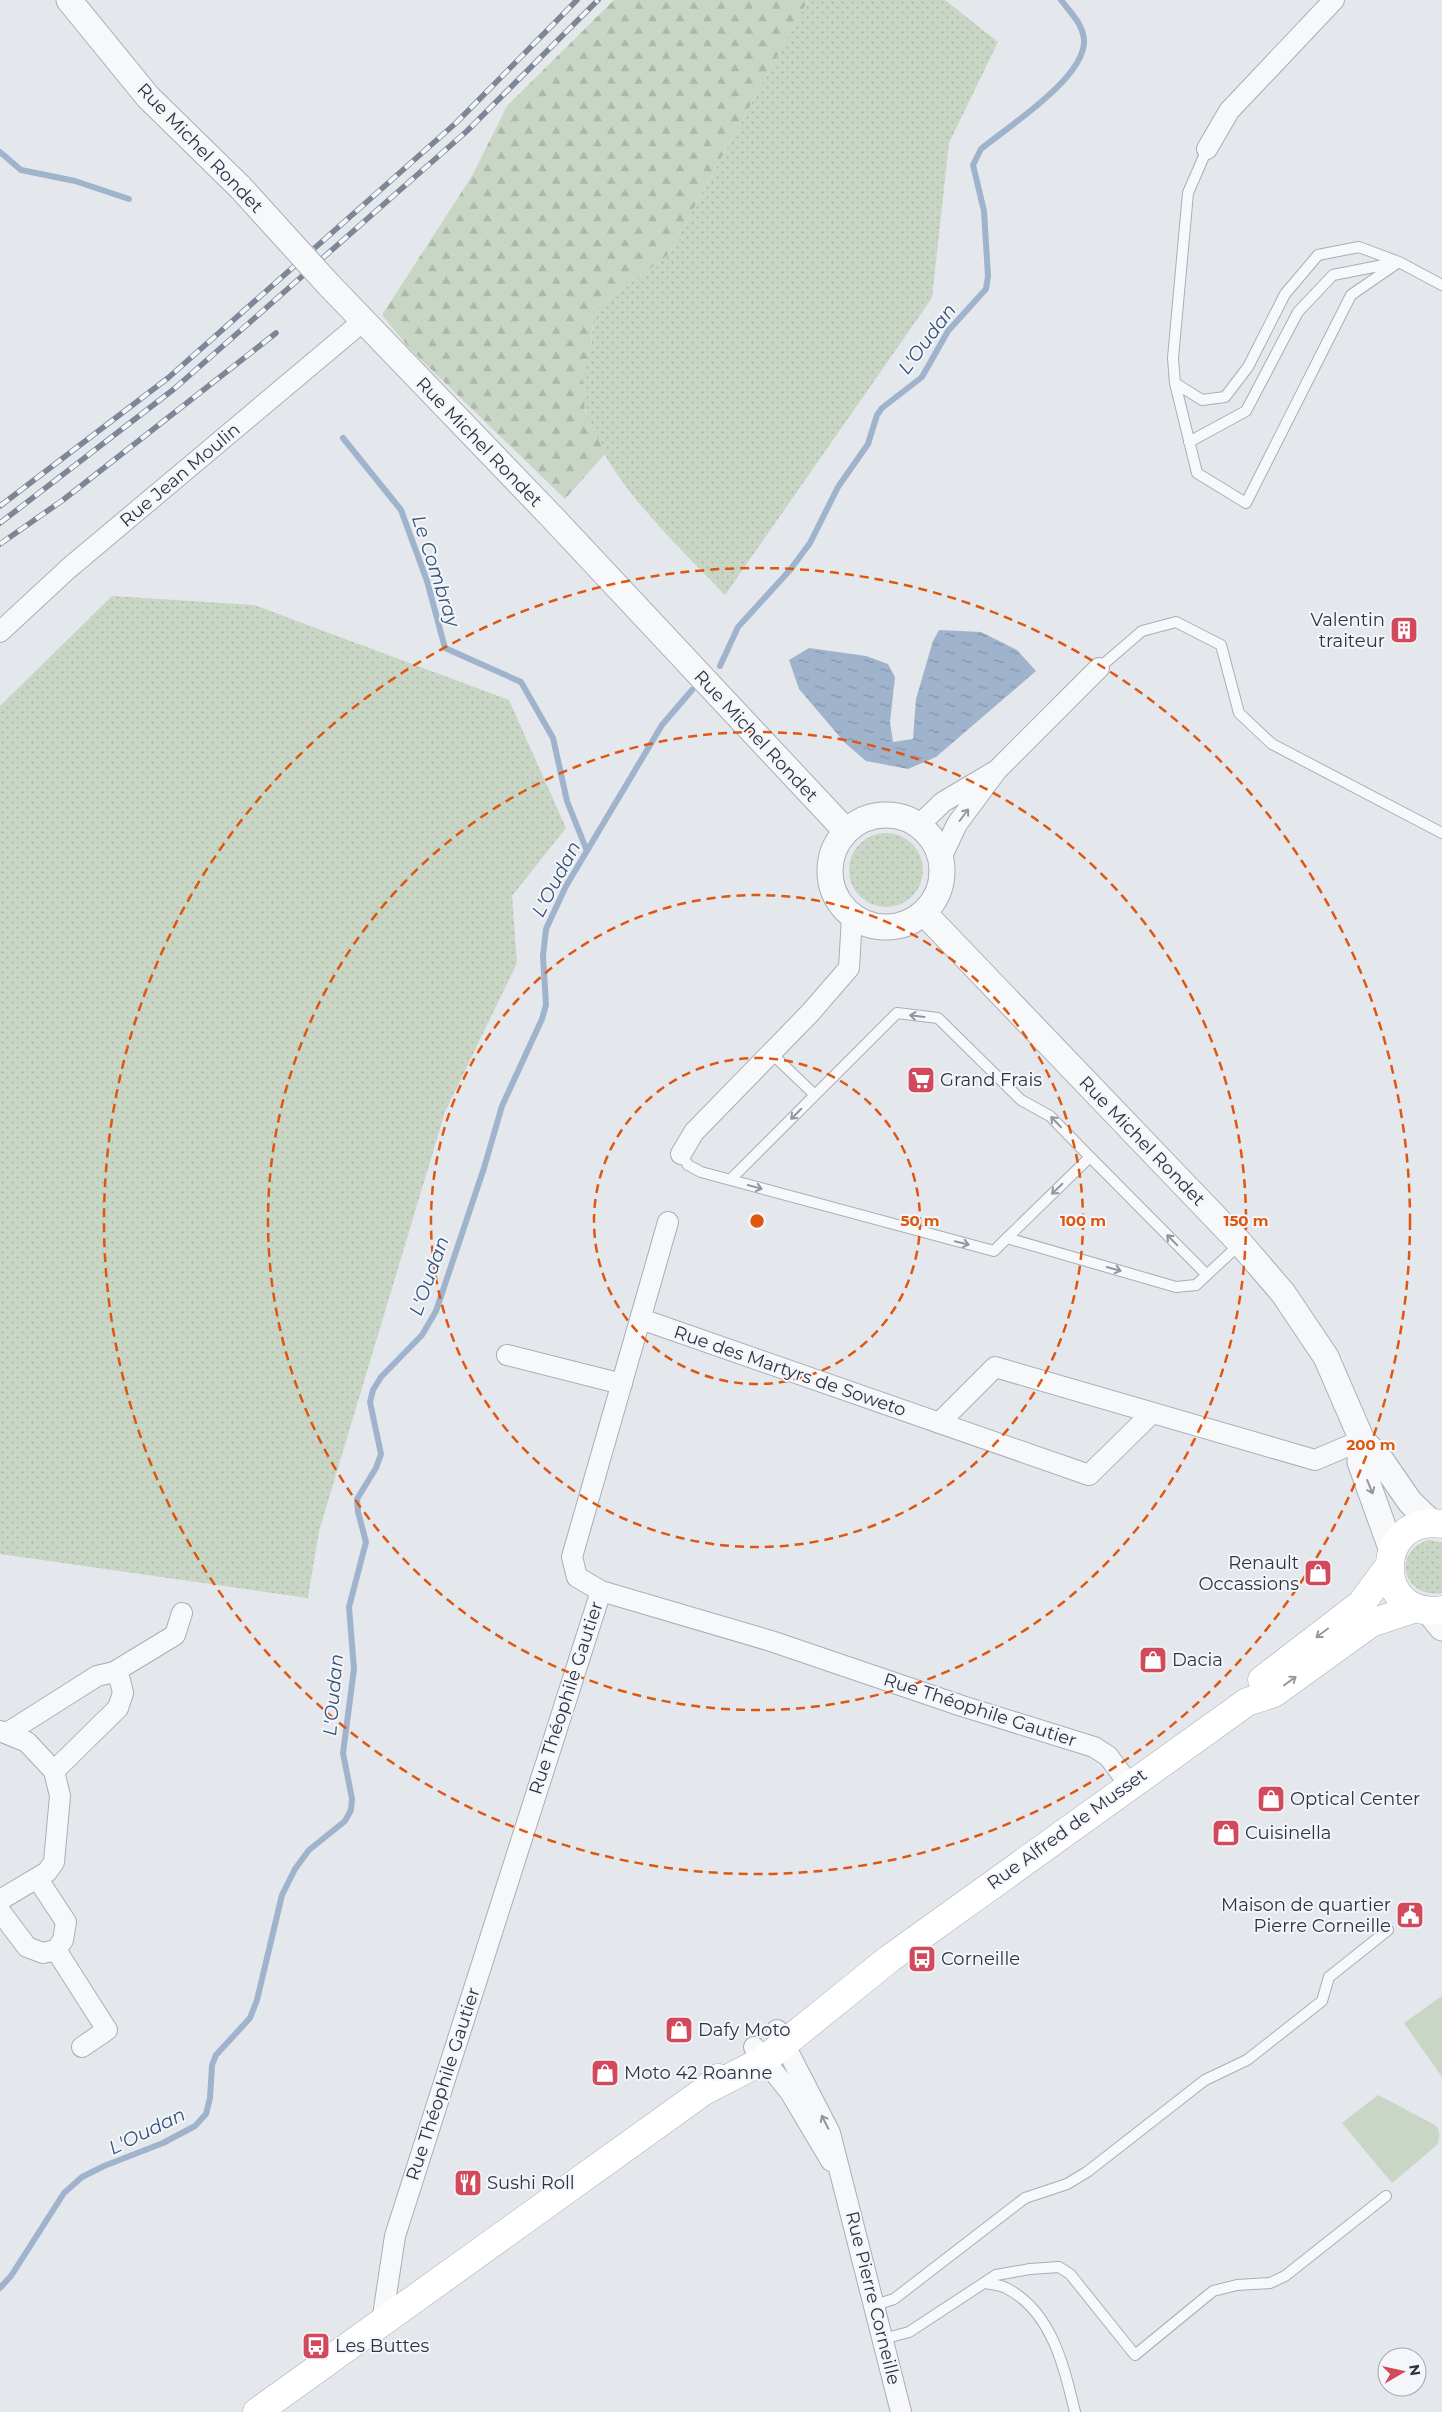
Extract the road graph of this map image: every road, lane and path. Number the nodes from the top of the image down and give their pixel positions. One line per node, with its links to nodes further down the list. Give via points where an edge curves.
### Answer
1 (52, 0): 4 (street, Rue Michel Rondet)
2 (69, 0): 4 (street, Rue Michel Rondet)
3 (1334, 0): 5 (street, via 1229,111)
4 (111, 53): 8 (street, Rue Michel Rondet, bridge, via 148,97 240,187)
5 (1207, 149): 9 (lane, via 1188,193 1173,358)
6 (1399, 262): 7 (lane); 9 (lane, via 1359,247 1318,255 1286,294 1248,367 1225,398 1202,400); 10 (lane, via 1333,275 1298,312 1246,412); 10 (lane, via 1351,294 1246,503 1197,474)
7 (1442, 285)
8 (362, 322): 11 (street, Rue Jean Moulin, via 70,568); 15 (street, Rue Michel Rondet, via 552,517)
9 (1175, 383): 10 (lane)
10 (1189, 442)
11 (0, 632)
12 (1099, 668): 13 (street); 16 (lane, via 1142,631 1176,622 1221,645 1239,713 1272,744)
13 (997, 770): 14 (street, via 943,802); 17 (street, one-way to 13, via 957,824)
14 (919, 825): 15 (street, via 905,818 873,816 858,821); 17 (street)
15 (846, 831): 19 (street, via 834,847 829,866 830,885 838,903)
16 (1442, 833)
17 (941, 858): 18 (street, via 940,888)
18 (924, 913): 19 (street, via 908,924 889,928 869,926); 27 (street, Rue Michel Rondet)
19 (852, 917): 20 (street, via 849,968)
20 (771, 1053): 21 (lane); 22 (street, via 694,1132)
21 (815, 1095): 23 (lane, one-way to 21, via 1050,1116 1021,1100 938,1018 897,1013); 24 (lane, one-way to 24)
22 (682, 1154): 24 (lane, via 688,1165)
23 (1090, 1157): 26 (lane, one-way to 26); 28 (lane, one-way to 23)
24 (730, 1180): 26 (lane, one-way to 26, via 994,1252)
25 (668, 1222): 29 (street)
26 (1007, 1238): 28 (lane, one-way to 28, via 1176,1287 1196,1285)
27 (1241, 1244): 28 (lane); 34 (street, Rue Michel Rondet, via 1283,1293 1326,1357)
28 (1207, 1275)
29 (641, 1319): 31 (street); 33 (street, Rue des Martyrs de Soweto)
30 (507, 1355): 31 (street)
31 (622, 1384): 37 (street, via 572,1557 577,1577)
32 (1152, 1413): 33 (street, via 995,1367); 33 (street, Rue des Martyrs de Soweto, via 1089,1475); 34 (street, via 1315,1460)
33 (939, 1423)
34 (1362, 1440): 35 (street, Rue Michel Rondet, via 1379,1457 1410,1502); 36 (street, Rue Michel Rondet, one-way to 36, via 1360,1462)
35 (1437, 1523): 36 (main road, Rue Alfred de Musset, via 1415,1526 1401,1536)
36 (1390, 1558): 39 (main road, via 1393,1587 1407,1603); 41 (main road, Rue Alfred de Musset, one-way to 41, via 1361,1604 1263,1679)
37 (601, 1590): 44 (street, Rue Théophile Gautier, via 771,1641 1094,1747 1108,1756); 55 (street, Rue Théophile Gautier, via 395,2236)
38 (182, 1613): 40 (street, via 175,1635)
39 (1432, 1614): 41 (main road, Rue Alfred de Musset, one-way to 39, via 1274,1693 1371,1623)
40 (114, 1672): 42 (street, via 97,1676); 43 (street, via 123,1693 118,1708)
41 (1247, 1702): 44 (main road, Rue Alfred de Musset)
42 (3, 1732): 43 (street, via 27,1742)
43 (54, 1771): 45 (street, via 60,1796 54,1862)
44 (1129, 1784): 50 (main road, Rue Alfred de Musset)
45 (37, 1878): 46 (street); 49 (street, via 66,1922 63,1940)
46 (0, 1900)
47 (0, 1911): 49 (street, via 27,1947 43,1953)
48 (1388, 1930): 54 (lane, via 1329,1977 1322,2001 1247,2060 1205,2080 1087,2172 1067,2184 1025,2198 894,2299)
49 (56, 1950): 51 (street, via 107,2030)
50 (770, 2046): 54 (street, Rue Pierre Corneille, via 790,2092 845,2185); 55 (main road, Rue Alfred de Musset)
51 (82, 2047)
52 (1386, 2196): 53 (lane, via 1285,2276 1270,2283 1237,2285 1213,2291 1135,2355 1070,2274 1059,2267 996,2275)
53 (984, 2282): 56 (lane, via 909,2332); 59 (lane, via 1006,2288 1030,2307 1052,2336)
54 (874, 2305): 56 (street, Rue Pierre Corneille)
55 (382, 2322): 57 (main road, Rue Alfred de Musset)
56 (883, 2339): 58 (street, Rue Pierre Corneille)
57 (261, 2411)
58 (901, 2412)
59 (1075, 2412)

